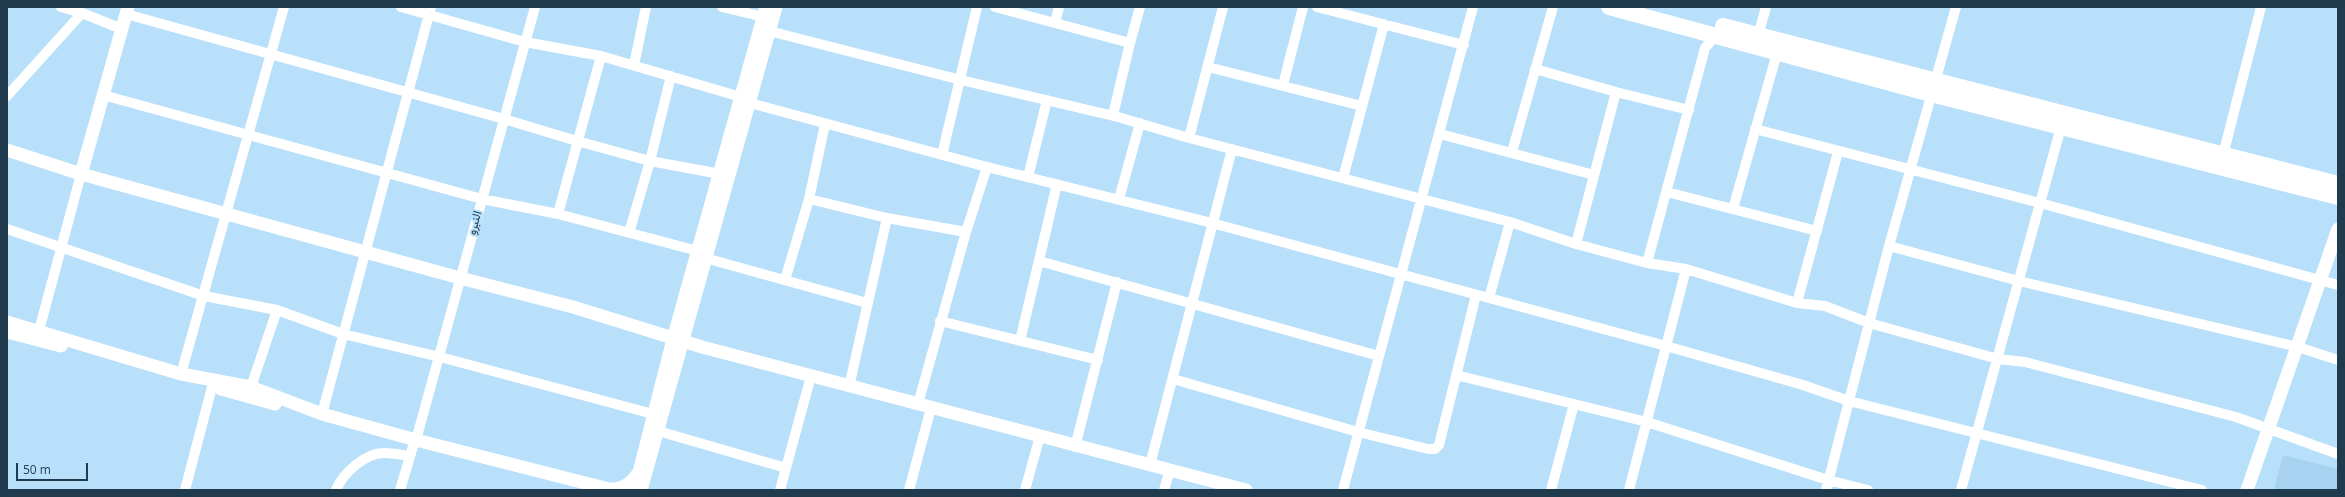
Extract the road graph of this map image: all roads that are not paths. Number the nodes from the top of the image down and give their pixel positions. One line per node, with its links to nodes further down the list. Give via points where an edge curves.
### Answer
1 (61, 7): 25 (street)
2 (284, 7): 36 (street)
3 (401, 7): 23 (street)
4 (535, 7): 32 (street, النبرو)
5 (646, 7): 38 (street)
6 (722, 7): 24 (street)
7 (776, 7): 29 (street)
8 (977, 7): 42 (street)
9 (995, 7): 26 (street)
10 (1059, 7): 26 (street)
11 (1140, 7): 33 (street)
12 (1223, 7): 39 (street)
13 (1303, 7): 43 (street)
14 (1317, 7): 27 (street)
15 (1473, 7): 34 (street)
16 (1553, 7): 40 (street)
17 (1609, 7): 30 (main road)
18 (1649, 7): 30 (main road)
19 (1766, 7): 31 (street)
20 (1956, 7): 44 (street)
21 (2260, 7): 68 (street)
22 (127, 11): 28 (street); 36 (street)
23 (430, 11): 32 (street); 45 (street)
24 (765, 12): 49 (street)
25 (82, 13): 28 (street); 48 (street)
26 (1055, 23): 33 (street)
27 (1384, 24): 34 (street); 51 (street)
28 (122, 29): 47 (street)
29 (769, 31): 42 (street); 49 (street)
30 (1719, 31): 31 (main road); 35 (main road); 52 (street, via 1705,48)
31 (1758, 36): 44 (main road)
32 (525, 42): 37 (street); 54 (street, النبرو)
33 (1130, 43): 53 (street)
34 (1464, 46): 59 (street)
35 (1777, 53): 44 (main road); 58 (street)
36 (272, 54): 45 (street); 60 (street)
37 (601, 56): 38 (street); 62 (street)
38 (634, 65): 41 (street)
39 (1208, 67): 43 (street); 61 (street)
40 (1535, 69): 46 (street); 65 (street)
41 (671, 76): 49 (street); 69 (street)
42 (961, 80): 50 (street); 67 (street)
43 (1282, 85): 51 (street)
44 (1933, 88): 57 (main road); 68 (main road); 71 (street)
45 (408, 92): 54 (street); 72 (street)
46 (1616, 92): 52 (street); 75 (street)
47 (103, 94): 60 (street); 73 (street)
48 (7, 96)
49 (746, 100): 56 (street); 74 (street); 102 (street)
50 (1047, 100): 53 (street); 76 (street)
51 (1362, 106): 77 (street)
52 (1688, 110): 80 (street)
53 (1113, 115): 55 (street)
54 (504, 119): 62 (street); 84 (street, النبرو)
55 (1140, 123): 61 (street); 85 (street)
56 (825, 124): 67 (street); 82 (street)
57 (2061, 126): 81 (main road); 86 (street)
58 (1756, 129): 66 (street); 87 (street)
59 (1440, 134): 65 (street); 83 (street)
60 (249, 135): 72 (street); 88 (street)
61 (1189, 138): 63 (street)
62 (577, 141): 69 (street); 89 (street)
63 (1232, 149): 77 (street); 92 (street)
64 (7, 150): 73 (street)
65 (1512, 152): 75 (street)
66 (1838, 152): 71 (street); 95 (street)
67 (942, 155): 70 (street)
68 (2223, 155): 79 (main road)
69 (650, 161): 74 (street); 97 (street)
70 (987, 167): 76 (street); 96 (street)
71 (1910, 171): 86 (street); 99 (street)
72 (387, 173): 84 (street); 101 (street)
73 (81, 174): 88 (street); 100 (street)
74 (720, 174): 102 (street)
75 (1594, 175): 98 (street)
76 (1028, 177): 78 (street)
77 (1343, 178): 83 (street)
78 (1057, 184): 85 (street); 103 (street)
79 (2338, 184)
80 (1667, 192): 87 (street); 104 (street)
81 (2338, 197)
82 (809, 198): 90 (street); 108 (street)
83 (1422, 198): 91 (street); 106 (street)
84 (482, 199): 89 (street); 107 (street, النبرو)
85 (1119, 199): 92 (street)
86 (2040, 203): 109 (street); 110 (street)
87 (1733, 209): 95 (street)
88 (227, 213): 101 (street); 114 (street)
89 (558, 214): 97 (street)
90 (887, 218): 96 (street); 117 (street)
91 (1510, 222): 98 (street); 115 (street)
92 (1212, 223): 106 (street); 116 (street)
93 (2338, 229): 109 (street)
94 (7, 230): 100 (street)
95 (1816, 231): 118 (street)
96 (966, 232): 120 (street)
97 (629, 233): 102 (street)
98 (1576, 244): 104 (street)
99 (1889, 246): 110 (street); 122 (street)
100 (61, 248): 114 (street); 125 (street)
101 (365, 252): 107 (street); 124 (street)
102 (702, 255): 108 (street); 126 (street)
103 (1039, 261): 111 (street); 127 (street)
104 (1647, 264): 105 (street)
105 (1686, 269): 118 (street); 128 (street)
106 (1401, 275): 113 (street); 130 (street)
107 (460, 278): 126 (street, via 572,307); 131 (street, النبرو)
108 (785, 280): 117 (street)
109 (2319, 280): 112 (street); 129 (street)
110 (2019, 281): 129 (street); 132 (street)
111 (1117, 282): 116 (street); 133 (street)
112 (2338, 285)
113 (1476, 295): 115 (street); 136 (street)
114 (204, 296): 119 (street); 135 (street)
115 (1490, 298): 128 (street)
116 (1192, 302): 130 (street); 138 (street)
117 (867, 303): 141 (street)
118 (1797, 303): 122 (street, via 1825,306)
119 (277, 310): 124 (street); 140 (street)
120 (940, 321): 127 (street); 143 (street)
121 (7, 322): 125 (street)
122 (1869, 323): 132 (street); 142 (street)
123 (7, 332): 125 (street)
124 (343, 334): 131 (street); 146 (street)
125 (38, 335): 135 (street); 139 (street)
126 (678, 340): 137 (street); 147 (street); 150 (street)
127 (1020, 341): 133 (street)
128 (1666, 346): 142 (street, via 1803,385); 148 (street)
129 (2298, 347): 134 (street); 149 (street)
130 (1379, 356): 151 (street)
131 (440, 357): 147 (street); 154 (street, النبرو)
132 (1998, 359): 149 (street, via 2025,362 2236,417); 152 (street)
133 (1098, 360): 155 (street)
134 (2338, 360)
135 (181, 374): 140 (street)
136 (1456, 375): 144 (street); 151 (street, via 1439,445 1435,449)
137 (811, 376): 141 (street); 159 (street)
138 (1173, 379): 151 (street); 158 (street)
139 (212, 387): 154 (street); 163 (street)
140 (251, 387): 146 (street)
141 (849, 387): 143 (street)
142 (1849, 401): 152 (street); 162 (street)
143 (918, 404): 145 (street)
144 (1574, 404): 148 (street); 175 (street)
145 (931, 408): 153 (street); 170 (street)
146 (322, 414): 154 (street)
147 (653, 414): 161 (street)
148 (1647, 422): 162 (street); 176 (street)
149 (2269, 428): 156 (street); 180 (street)
150 (658, 431): 159 (street); 168 (street)
151 (1358, 432): 174 (street)
152 (1977, 435): 178 (street); 179 (street)
153 (1040, 436): 155 (street); 171 (street)
154 (415, 441): 157 (street, النبرو); 161 (street, via 608,489 627,485); 166 (street)
155 (1075, 447): 158 (street)
156 (2338, 454)
157 (410, 456): 164 (street, via 383,453 366,458 354,466); 165 (street, النبرو)
158 (1150, 465): 160 (street)
159 (786, 468): 169 (street)
160 (1170, 470): 172 (street); 173 (street)
161 (639, 472): 167 (street)
162 (1827, 485): 177 (street)
163 (185, 490)
164 (336, 490)
165 (400, 490)
166 (578, 490)
167 (634, 490)
168 (641, 490)
169 (780, 490)
170 (909, 490)
171 (1025, 490)
172 (1164, 490)
173 (1246, 490)
174 (1343, 490)
175 (1551, 490)
176 (1629, 490)
177 (1868, 490)
178 (1961, 490)
179 (2202, 490)
180 (2247, 490)

